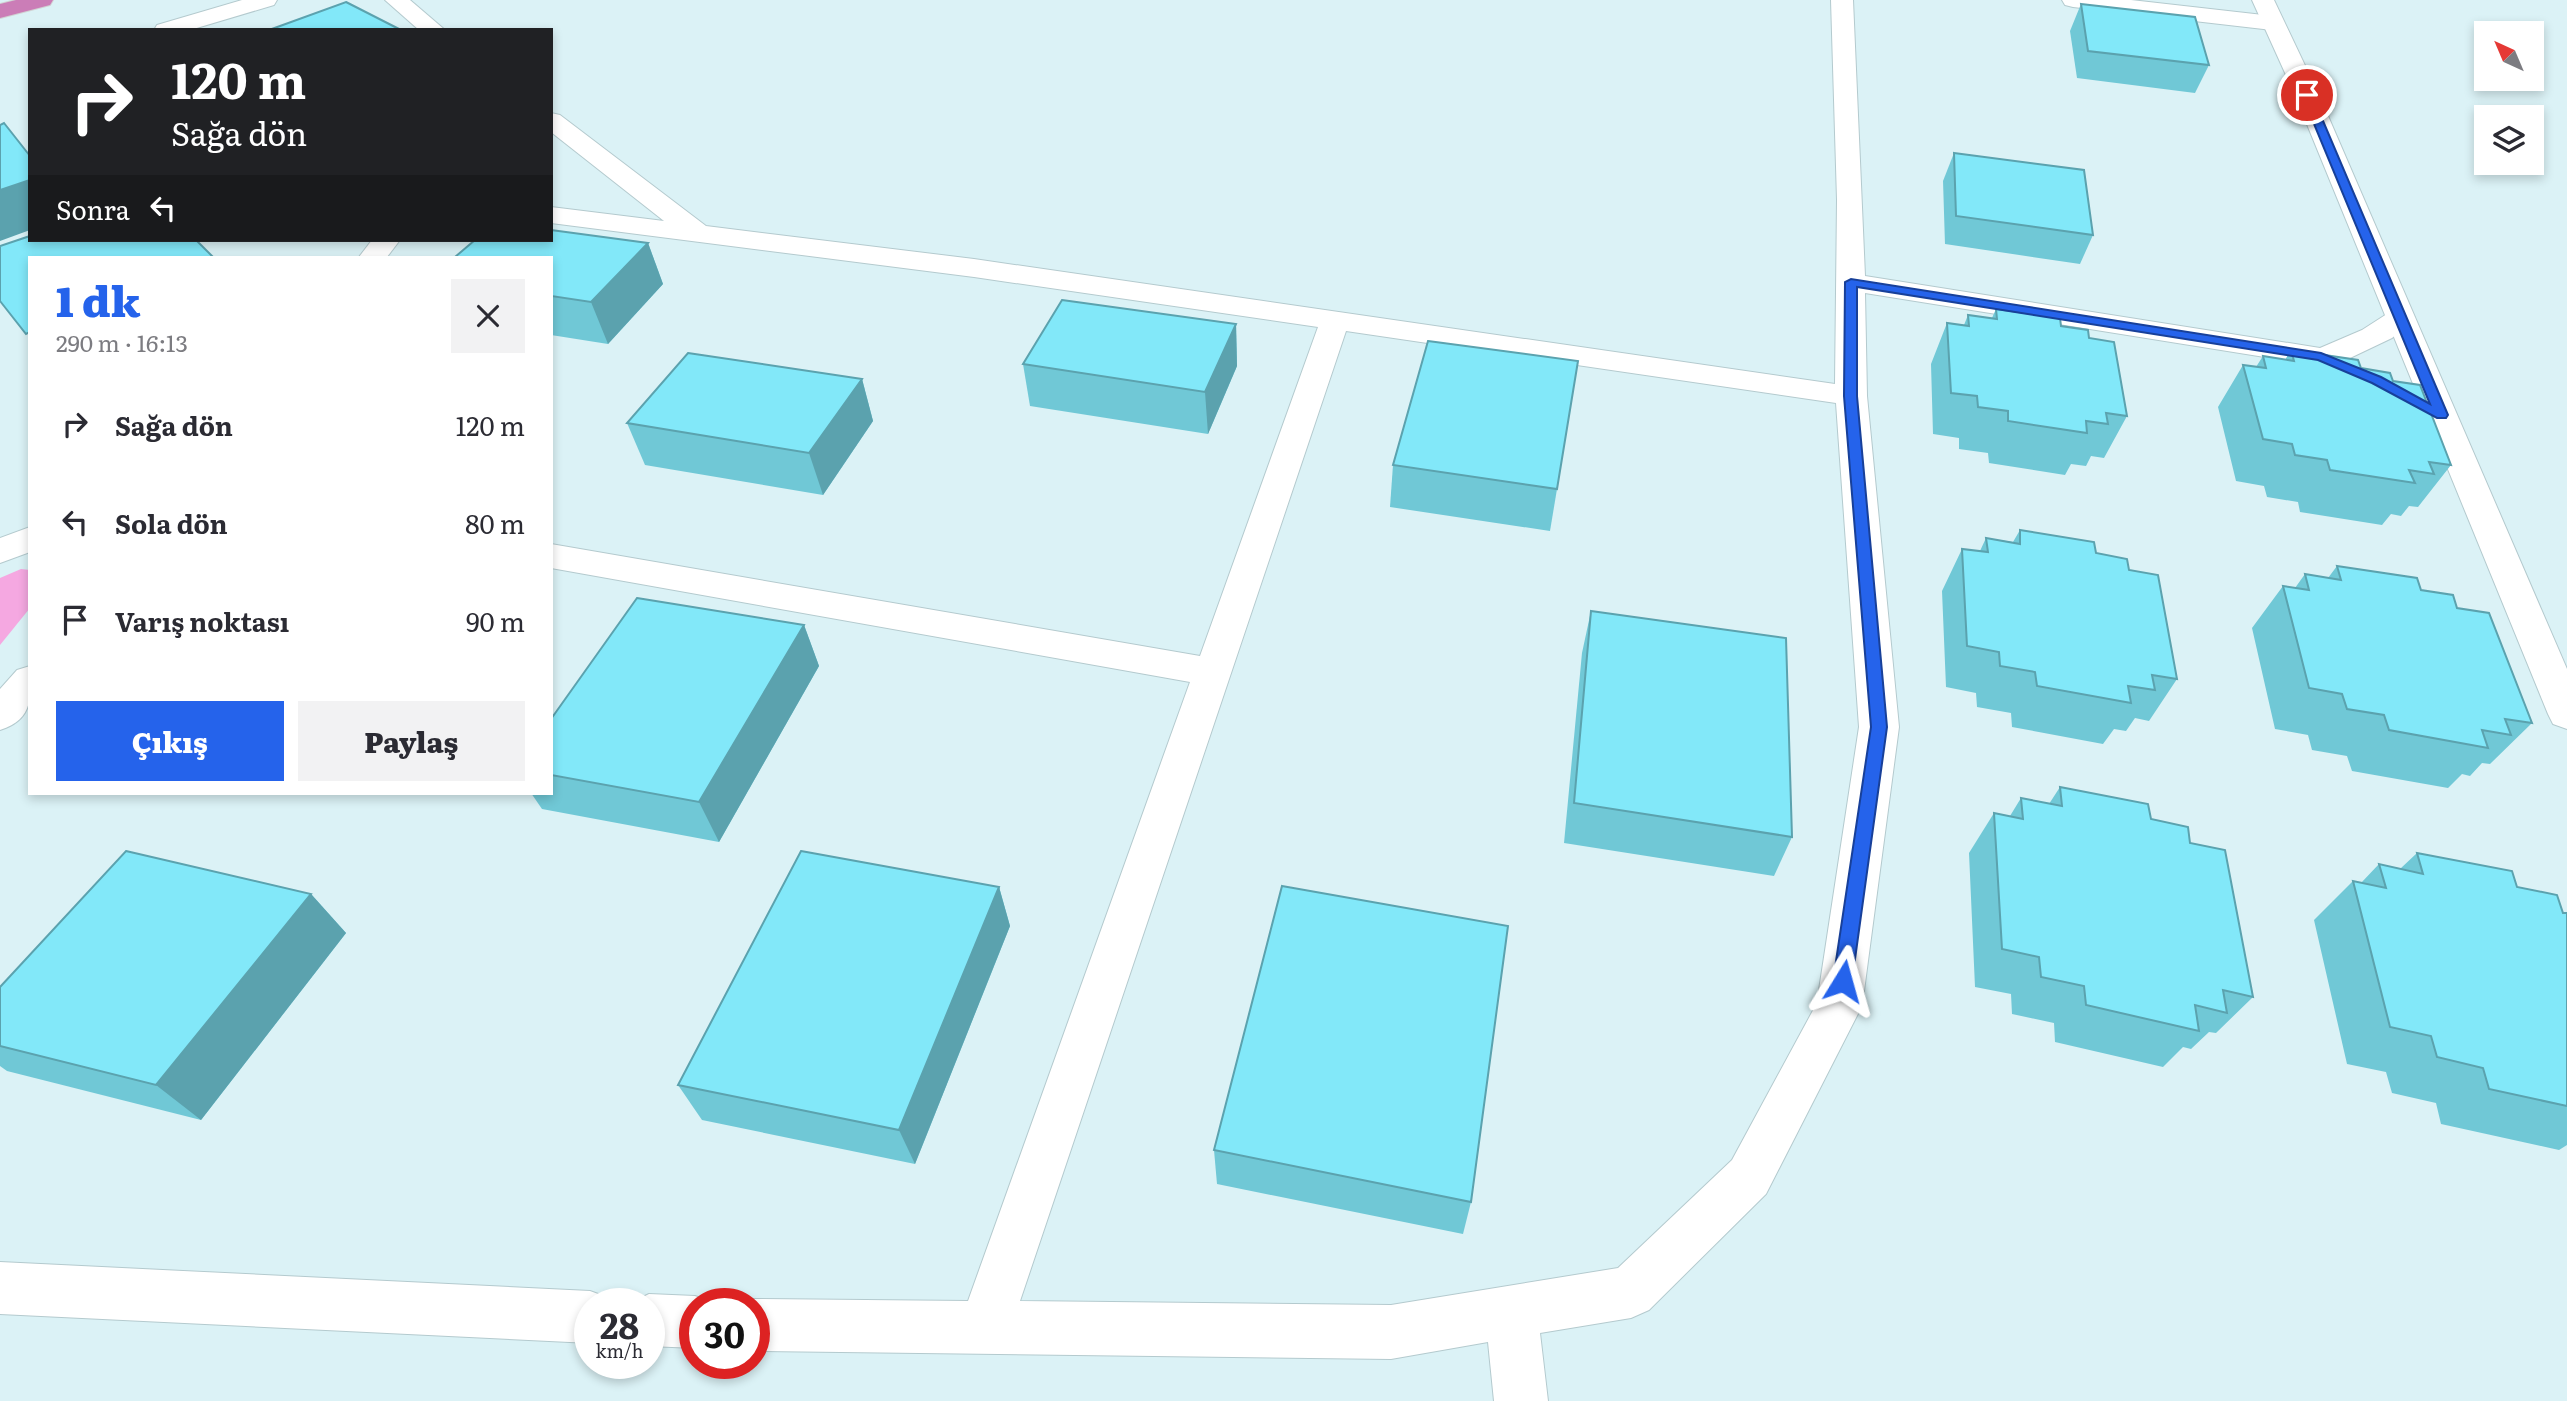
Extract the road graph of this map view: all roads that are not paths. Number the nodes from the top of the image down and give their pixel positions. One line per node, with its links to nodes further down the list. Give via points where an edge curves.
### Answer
1 (42, 0): 6 (highway)
2 (266, 0): 8 (street)
3 (396, 0): 9 (street)
4 (1842, 0): 15 (street)
5 (2073, 0): 7 (street)
6 (0, 11)
7 (2268, 11): 16 (street)
8 (172, 28)
9 (431, 28)
10 (553, 122): 12 (street)
11 (553, 215): 12 (street)
12 (698, 233): 17 (street)
13 (384, 242): 14 (street)
14 (374, 256)
15 (1851, 282): 18 (street); 21 (street)
16 (2400, 318): 18 (street, via 2361,344); 22 (street)
17 (1335, 320): 21 (street); 26 (street)
18 (2321, 357): 19 (street)
19 (2367, 376)
20 (2398, 391): 22 (street)
21 (1851, 396): 31 (street, via 1879,727 1839,1006 1749,1177 1631,1292)
22 (2441, 415): 28 (street)
23 (28, 540): 24 (street)
24 (0, 551)
25 (553, 556): 26 (street)
26 (1213, 672): 34 (street)
27 (28, 682): 29 (street)
28 (2567, 714)
29 (0, 715)
30 (0, 1288): 32 (street)
31 (1511, 1312): 34 (street, via 1391,1332); 35 (street)
32 (574, 1316)
33 (770, 1325): 34 (street)
34 (985, 1328)
35 (1521, 1401)

